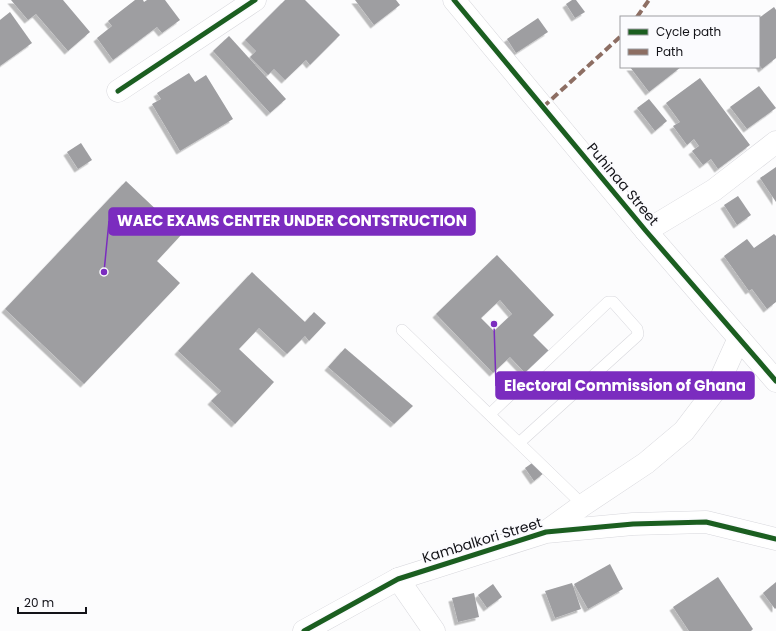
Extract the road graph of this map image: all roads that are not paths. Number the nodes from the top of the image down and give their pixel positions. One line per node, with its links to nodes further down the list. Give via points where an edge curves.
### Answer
1 (255, 0): 3 (street)
2 (454, 0): 5 (street, Puhinaa Street)
3 (118, 91)
4 (776, 142): 5 (street, via 714,190)
5 (646, 230): 7 (street, Puhinaa Street)
6 (402, 330): 9 (lane)
7 (739, 338): 8 (street, Puhinaa Street); 11 (street, via 716,389 684,431 646,463)
8 (776, 381)
9 (490, 414): 10 (lane); 10 (lane, via 608,302 613,302 637,329 637,336)
10 (519, 443): 11 (lane)
11 (583, 505): 12 (street)
12 (546, 532): 13 (street, Kambalkori Street, via 633,524 706,522); 14 (street, Kambalkori Street)
13 (776, 539)
14 (398, 579): 15 (street, Kambalkori Street); 16 (street)
15 (304, 631)
16 (434, 631)

